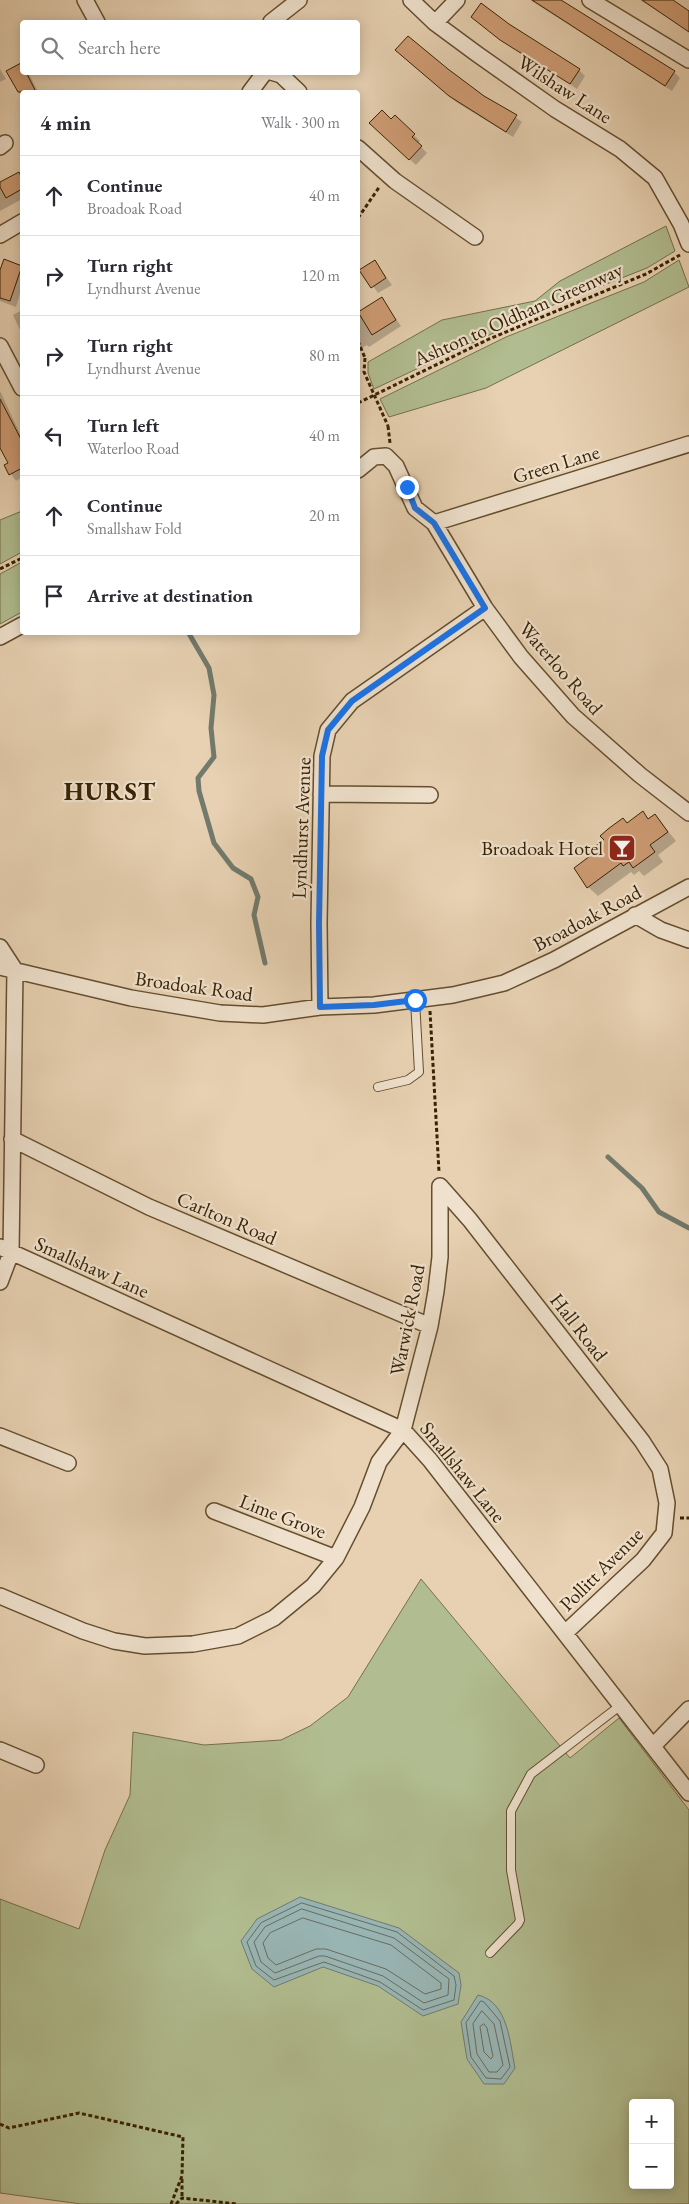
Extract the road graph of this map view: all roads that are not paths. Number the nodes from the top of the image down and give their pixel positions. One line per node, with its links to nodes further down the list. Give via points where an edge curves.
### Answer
1 (85, 0): 6 (street)
2 (298, 0): 7 (street)
3 (411, 0): 8 (street, Wilshaw Lane)
4 (457, 0): 8 (street)
5 (590, 0): 9 (street)
6 (97, 20)
7 (273, 20)
8 (435, 23): 18 (street, Wilshaw Lane, via 555,109 620,149 655,178 681,224)
9 (689, 60)
10 (263, 75): 12 (street)
11 (281, 75): 13 (street)
12 (252, 90)
13 (297, 90)
14 (360, 150): 17 (street, via 388,175)
15 (20, 223): 16 (street)
16 (0, 235)
17 (475, 237)
18 (685, 249)
19 (0, 346): 20 (street)
20 (20, 384)
21 (689, 444): 23 (street, Green Lane)
22 (360, 468): 23 (street, Waterloo Road, via 374,457 386,456 396,466 415,508)
23 (434, 523): 24 (street, Waterloo Road)
24 (485, 608): 27 (street, Lyndhurst Avenue, via 352,701 328,730 322,756); 29 (street, Waterloo Road, via 521,658 573,716 640,775)
25 (20, 626): 26 (street)
26 (0, 637)
27 (322, 794): 28 (street); 37 (street, Lyndhurst Avenue)
28 (430, 795)
29 (689, 812)
30 (689, 887): 31 (street, Broadoak Road)
31 (635, 915): 32 (street, via 661,930); 36 (street, Broadoak Road, via 554,960 504,982 454,995)
32 (689, 940)
33 (0, 947): 35 (street)
34 (0, 967): 35 (street, Broadoak Road)
35 (15, 970): 37 (street, Broadoak Road, via 131,998 220,1013 263,1015); 39 (street)
36 (422, 999): 37 (street, Broadoak Road); 38 (lane, via 419,1072 408,1080)
37 (320, 1007)
38 (378, 1086)
39 (12, 1139): 41 (street); 43 (street, Carlton Road, via 149,1207)
40 (440, 1186): 43 (street, Warwick Road, via 440,1256); 47 (street, Hall Road, via 642,1441 660,1469)
41 (6, 1250): 42 (street); 44 (street, Smallshaw Lane)
42 (0, 1282)
43 (430, 1326): 44 (street, Warwick Road)
44 (403, 1430): 49 (street, via 379,1462 362,1507); 51 (street, Smallshaw Lane)
45 (0, 1436): 46 (street)
46 (68, 1463)
47 (667, 1503): 51 (street, Pollitt Avenue, via 664,1533 644,1560)
48 (214, 1511): 49 (street, Lime Grove)
49 (336, 1558): 50 (street, via 313,1586 274,1618 238,1636 193,1644 145,1646 114,1641)
50 (0, 1596)
51 (565, 1633): 52 (street, Smallshaw Lane)
52 (621, 1705): 54 (street, Smallshaw Lane); 58 (lane, via 531,1774 511,1811 511,1870 520,1920)
53 (689, 1709): 54 (street)
54 (653, 1746): 57 (street, Smallshaw Lane)
55 (0, 1750): 56 (street)
56 (36, 1765)
57 (689, 1794)
58 (490, 1953)

